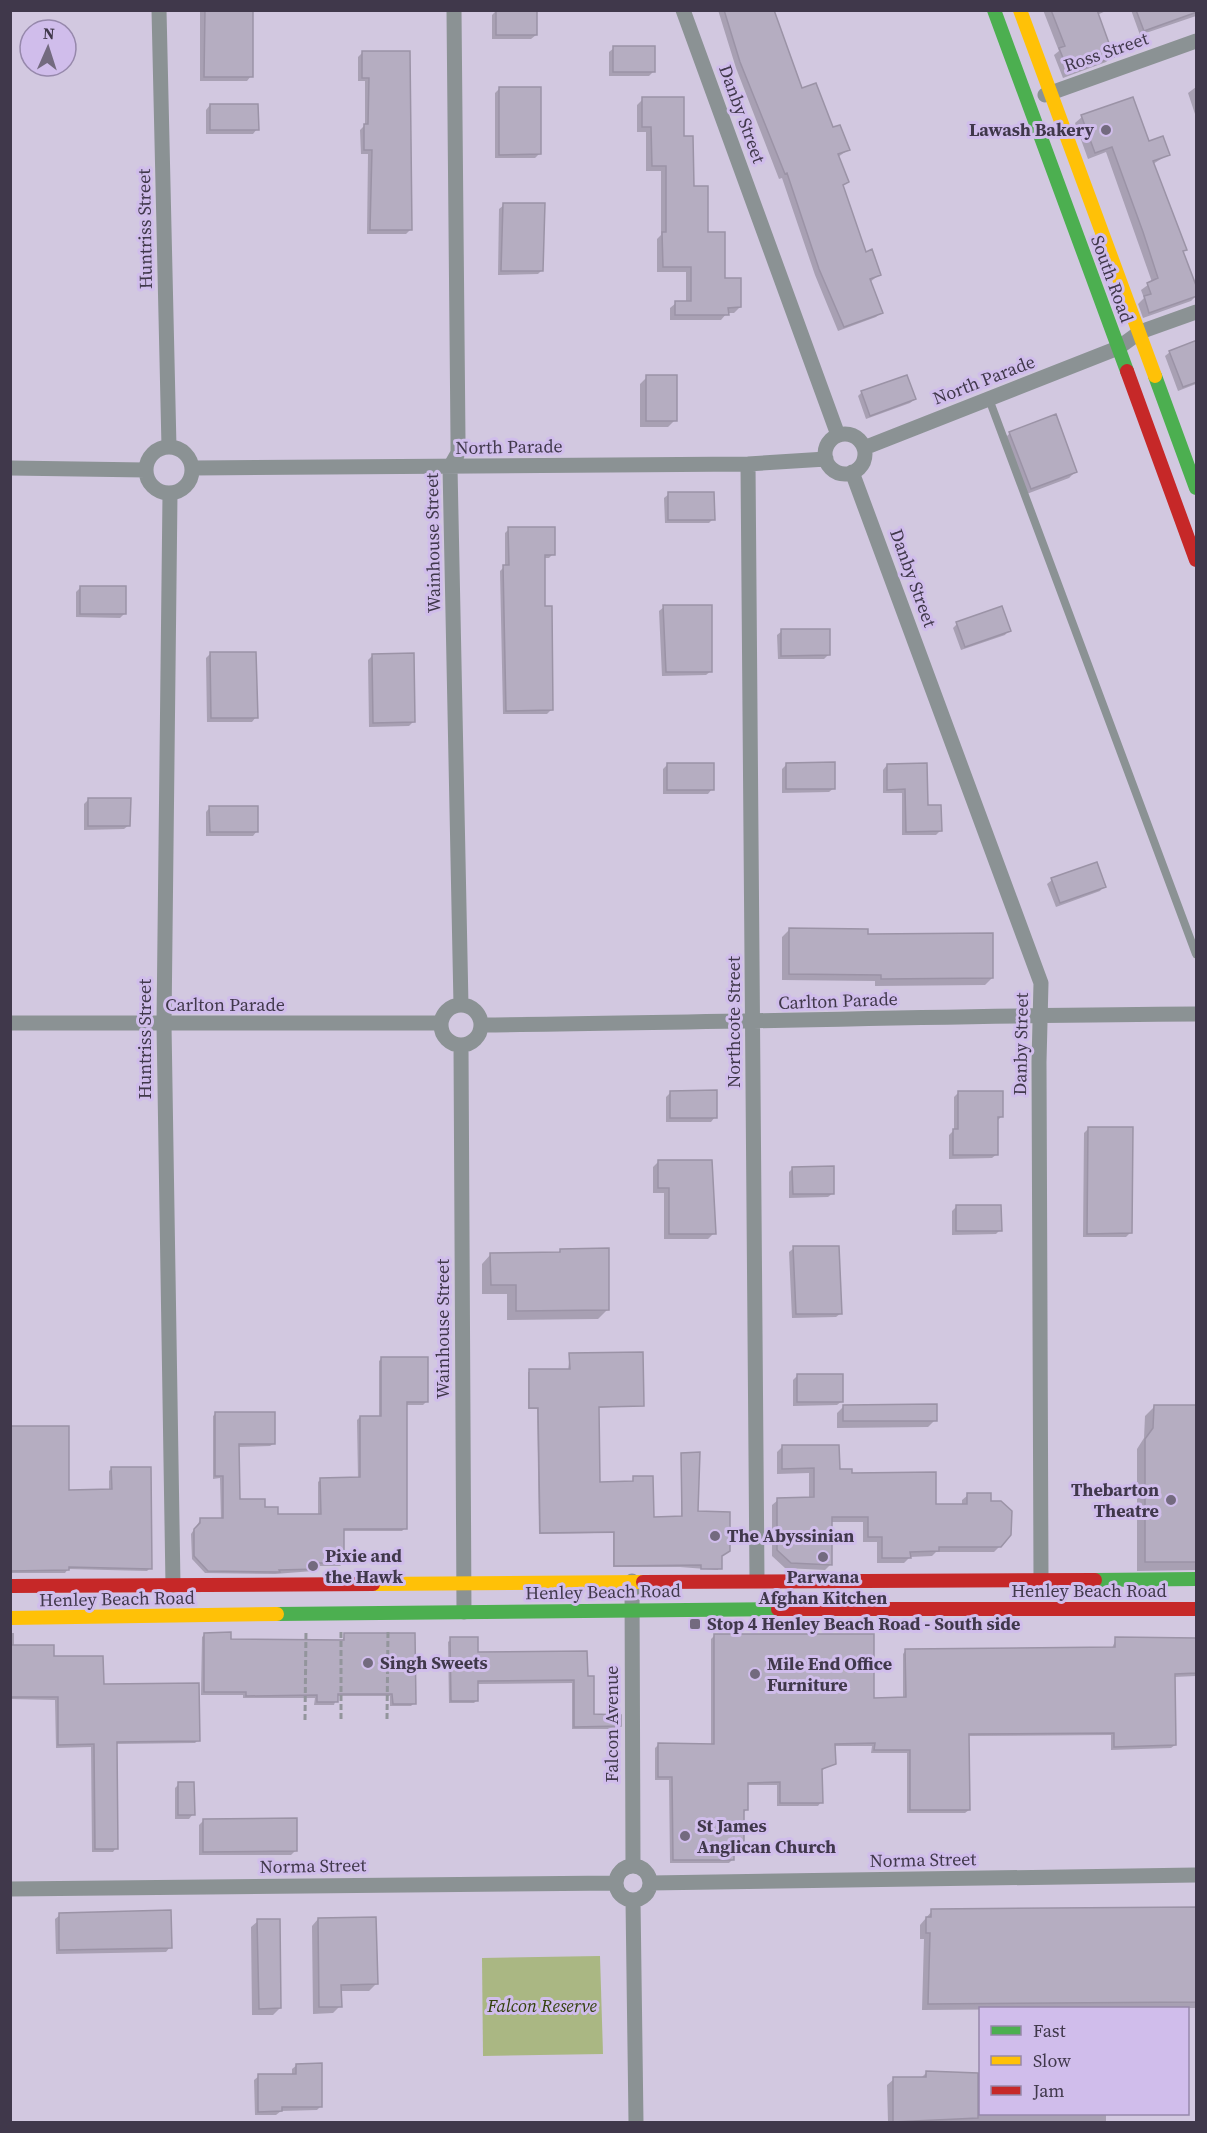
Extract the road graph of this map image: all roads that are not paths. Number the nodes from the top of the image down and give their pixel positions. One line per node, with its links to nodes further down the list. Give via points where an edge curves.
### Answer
1 (159, 10): 14 (street, Huntriss Street)
2 (454, 10): 18 (street, Wainhouse Street, via 458,453)
3 (683, 10): 13 (street, Danby Street)
4 (994, 10): 8 (main road, South Road)
5 (1020, 10): 7 (main road, South Road)
6 (1197, 41): 7 (street, Ross Street)
7 (1050, 92): 8 (street, Ross Street); 10 (main road, South Road)
8 (1029, 103): 11 (main road, South Road)
9 (1197, 312): 10 (street, North Parade)
10 (1140, 332): 11 (street, North Parade); 23 (main road, South Road)
11 (1119, 348): 12 (street, North Parade); 25 (main road, South Road)
12 (989, 399): 15 (street, North Parade); 26 (lane)
13 (838, 435): 15 (street, via 851,434); 16 (street, via 826,447)
14 (169, 447): 20 (street, via 178,448); 21 (street, via 155,451)
15 (864, 448): 22 (street, via 863,462)
16 (826, 459): 17 (street, North Parade); 22 (street, via 838,472)
17 (748, 464): 18 (street, North Parade); 32 (street, Northcote Street)
18 (450, 467): 20 (street, North Parade); 27 (street, Wainhouse Street)
19 (10, 468): 21 (street)
20 (193, 468): 24 (street, via 191,479 182,490)
21 (146, 470): 24 (street, via 148,481 157,490)
22 (852, 472): 29 (street, Danby Street, via 1041,983)
23 (1197, 488)
24 (170, 494): 33 (street, Huntriss Street)
25 (1197, 560)
26 (1197, 954)
27 (461, 1005): 31 (street, via 451,1007); 34 (street, via 471,1008)
28 (1197, 1014): 29 (street, Carlton Parade)
29 (1040, 1015): 32 (street, Carlton Parade); 36 (street, Danby Street)
30 (10, 1023): 33 (street, Carlton Parade)
31 (440, 1023): 33 (street, Carlton Parade); 35 (street, via 442,1034)
32 (753, 1023): 34 (street, Carlton Parade); 38 (street, Northcote Street)
33 (164, 1024): 41 (street, Huntriss Street)
34 (481, 1025): 35 (street, via 471,1043)
35 (461, 1045): 40 (street, Wainhouse Street)
36 (1041, 1578): 37 (main road, Henley Beach Road); 38 (main road, Henley Beach Road)
37 (1197, 1579)
38 (756, 1580): 39 (main road, Henley Beach Road)
39 (632, 1581): 40 (main road, Henley Beach Road); 43 (street, Falcon Avenue)
40 (464, 1582): 41 (main road, Henley Beach Road); 45 (street, Wainhouse Street)
41 (174, 1585): 42 (main road, Henley Beach Road)
42 (10, 1586)
43 (631, 1609): 44 (main road, Henley Beach Road); 45 (main road, Henley Beach Road); 47 (street, Falcon Avenue)
44 (1197, 1609)
45 (464, 1612): 46 (main road, Henley Beach Road)
46 (10, 1618)
47 (633, 1866): 49 (street, via 620,1873); 50 (street, via 647,1873)
48 (1197, 1875): 50 (street, Norma Street)
49 (616, 1883): 51 (street, Norma Street); 52 (street, via 620,1893)
50 (650, 1883): 52 (street, via 643,1897)
51 (10, 1889)
52 (633, 1900): 53 (street)
53 (636, 2122)

